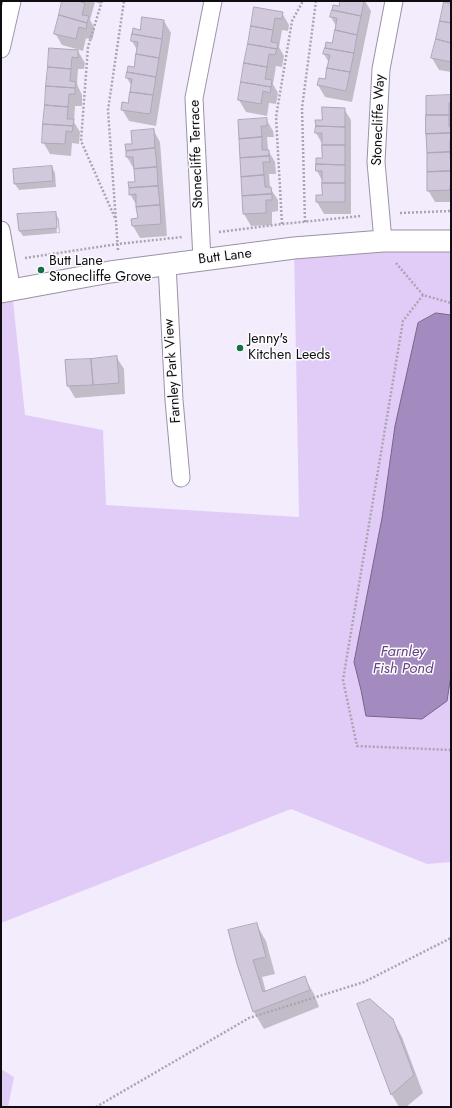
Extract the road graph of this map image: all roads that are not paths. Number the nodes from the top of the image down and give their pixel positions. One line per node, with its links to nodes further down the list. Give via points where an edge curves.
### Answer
1 (12, 1): 4 (street)
2 (213, 1): 8 (street, Stonecliffe Terrace, via 194,98)
3 (394, 1): 6 (street, Stonecliffe Way, via 381,69 376,162)
4 (1, 48)
5 (1, 230): 10 (street, via 6,260)
6 (383, 241): 7 (street, Butt Lane); 8 (street, Butt Lane, via 306,247)
7 (451, 241)
8 (202, 260): 9 (street, Butt Lane)
9 (167, 264): 10 (street, Butt Lane); 11 (street, Farnley Park View)
10 (6, 291)
11 (181, 478)

